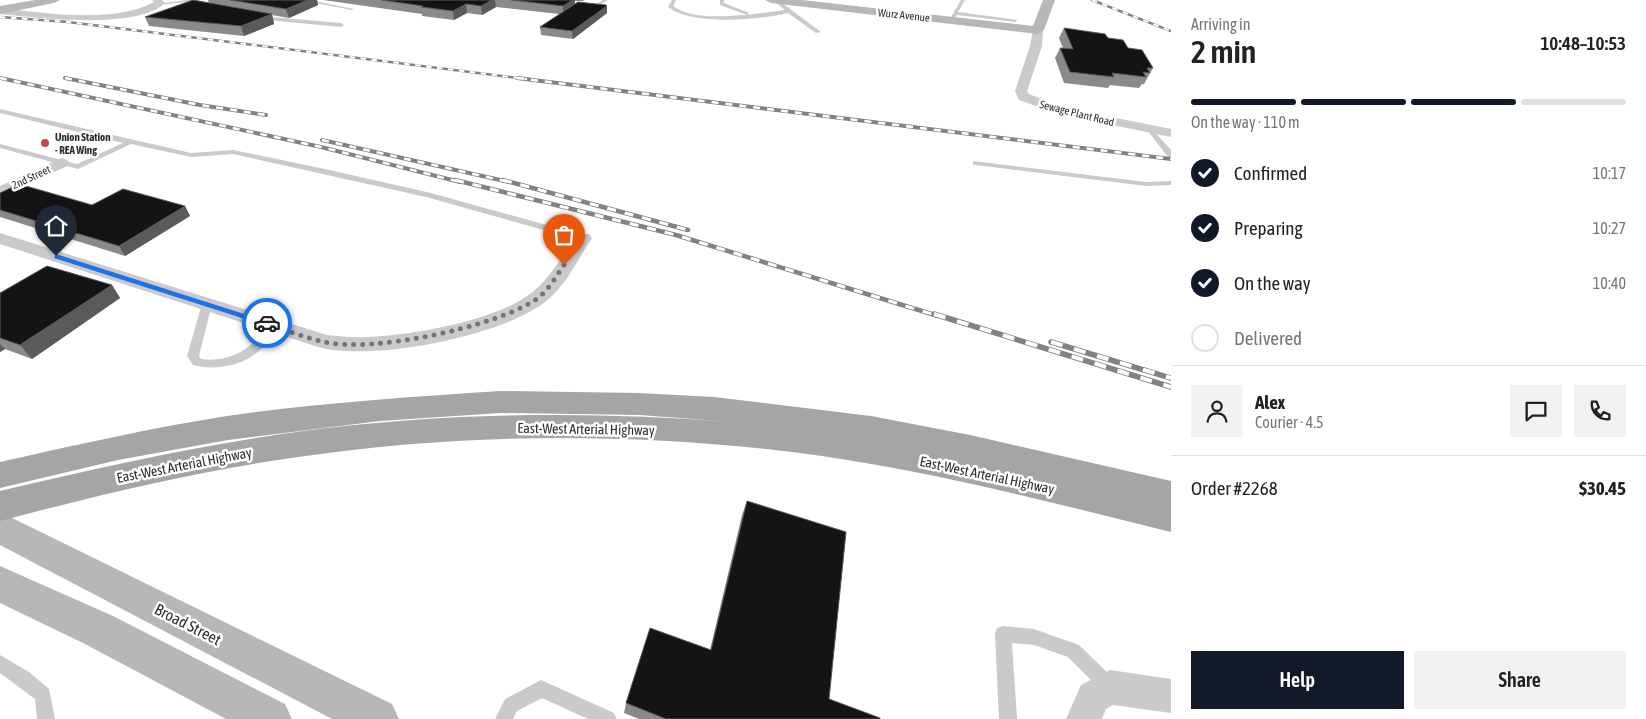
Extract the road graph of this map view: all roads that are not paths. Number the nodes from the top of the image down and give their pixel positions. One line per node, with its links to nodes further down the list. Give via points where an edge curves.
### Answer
1 (35, 0): 16 (street)
2 (54, 0): 16 (street)
3 (201, 0): 12 (lane)
4 (302, 0): 17 (lane)
5 (606, 0): 14 (lane, via 596,6)
6 (674, 0): 18 (lane, via 670,6 672,9 688,14 718,18)
7 (722, 0): 18 (lane, via 722,4 729,8)
8 (963, 0): 19 (lane)
9 (1049, 0): 23 (street)
10 (158, 2): 12 (lane); 16 (street, via 142,11 107,16)
11 (813, 2): 13 (street, Wurz Avenue); 19 (street, Wurz Avenue)
12 (182, 3): 15 (lane)
13 (780, 3): 18 (lane); 24 (lane)
14 (578, 5)
15 (200, 7)
16 (4, 8)
17 (352, 10)
18 (753, 16)
19 (953, 16): 21 (lane); 23 (street, Wurz Avenue)
20 (256, 18): 22 (lane)
21 (1015, 20)
22 (341, 25)
23 (1038, 30): 26 (street, Sewage Plant Road, via 1021,91 1024,96 1058,110)
24 (818, 32)
25 (0, 111): 28 (lane)
26 (1150, 130): 27 (street, Sewage Plant Road); 30 (lane)
27 (1171, 133)
28 (130, 142): 31 (lane, via 78,167); 36 (lane, via 191,155 233,152 325,171 428,195)
29 (0, 146): 31 (lane)
30 (1171, 155)
31 (62, 163): 34 (street, 2nd Street)
32 (976, 163): 33 (lane, via 1146,184)
33 (1171, 183)
34 (0, 192)
35 (0, 238): 37 (street)
36 (582, 238): 38 (street, via 545,292 511,314 446,331 363,345 326,342)
37 (207, 304): 38 (street); 38 (lane, via 193,356 197,362 220,363 246,354 262,340)
38 (264, 322)
39 (0, 475): 40 (main road, East-West Arterial Highway, via 118,448 228,428 380,410 500,402 639,404 714,408 871,428 970,447)
40 (1171, 495)
41 (0, 506): 42 (main road, East-West Arterial Highway, via 140,473 339,439 443,430 622,427 739,434 866,450 963,468)
42 (1171, 517)
43 (0, 528): 50 (street, Broad Street)
44 (0, 584): 49 (street, via 99,630)
45 (0, 663): 48 (lane, via 44,695)
46 (1171, 696): 47 (street)
47 (1096, 701): 53 (lane, via 1073,651 1034,637 1003,634)
48 (46, 719)
49 (270, 719)
50 (377, 719)
51 (504, 719): 52 (lane, via 511,705 541,689)
52 (608, 719)
53 (1008, 719)

